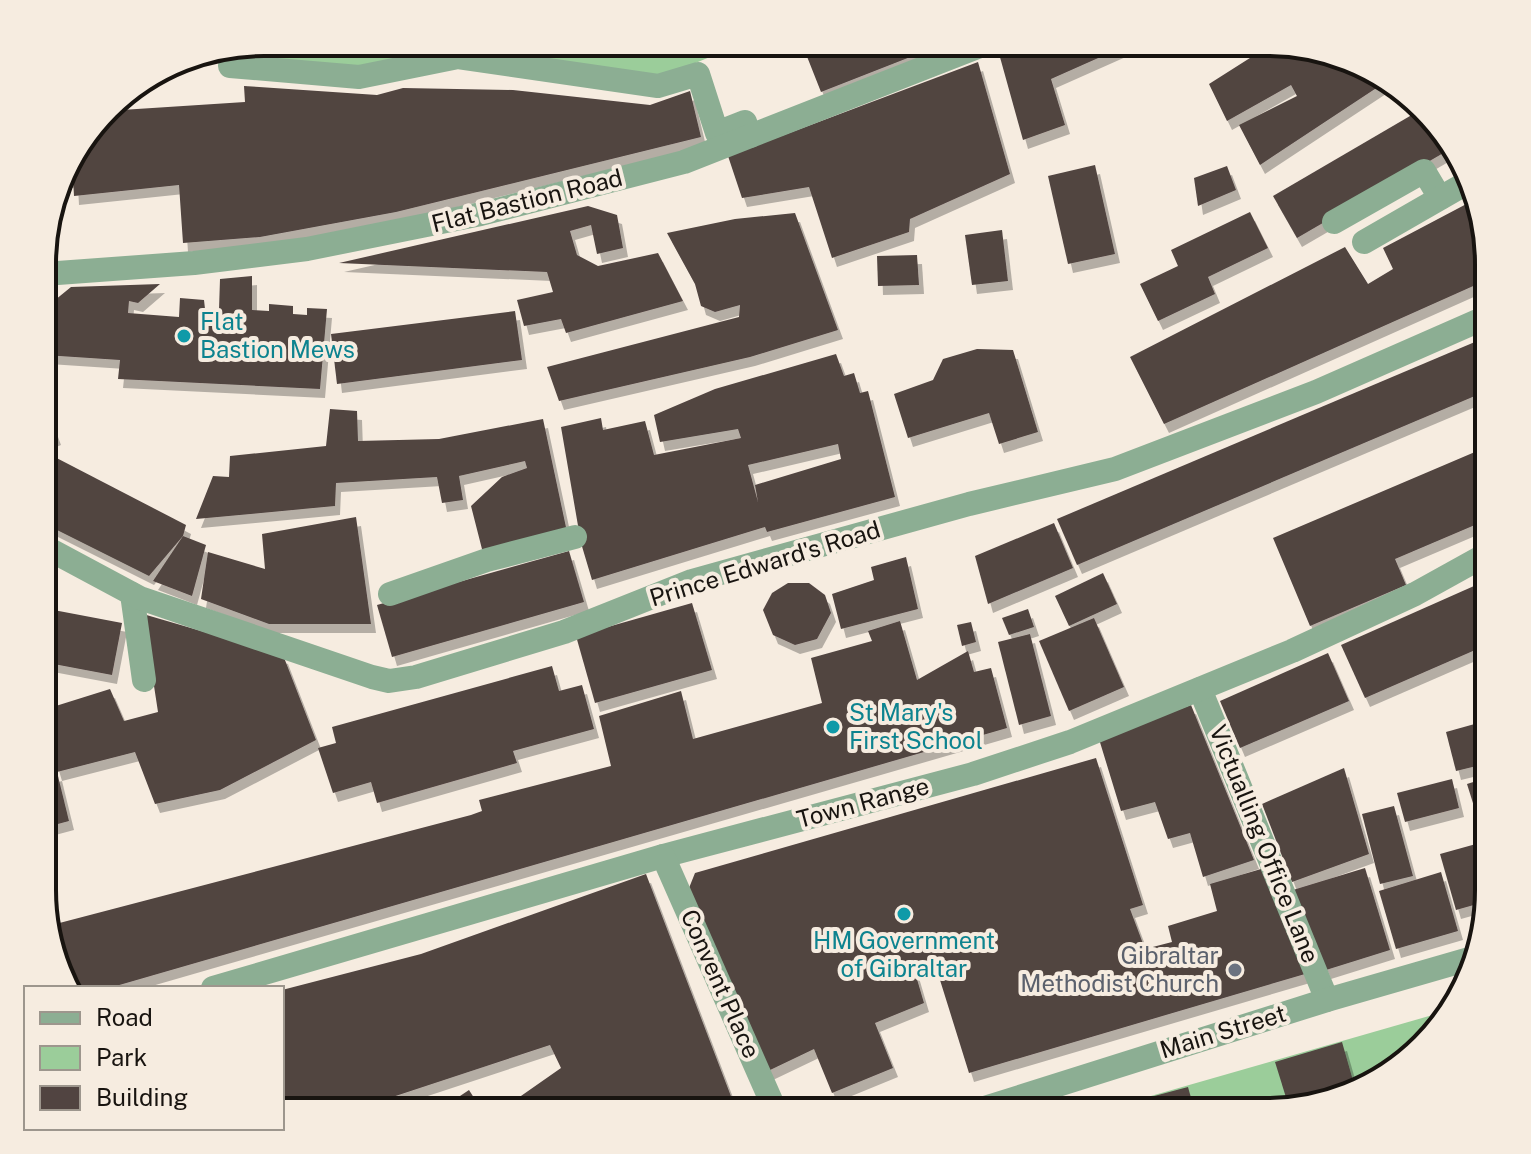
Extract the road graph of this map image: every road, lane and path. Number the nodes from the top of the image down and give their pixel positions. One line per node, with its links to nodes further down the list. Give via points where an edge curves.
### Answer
1 (954, 56): 3 (street, Flat Bastion Road)
2 (230, 66): 3 (street, via 359,77 458,57 658,86 698,74 717,133 745,122)
3 (750, 136): 8 (street, Flat Bastion Road, via 669,166 372,238 194,263)
4 (1460, 187): 5 (street)
5 (1440, 198): 6 (street, via 1424,171); 7 (street)
6 (1334, 222)
7 (1364, 242)
8 (56, 273)
9 (1475, 322): 13 (street, Prince Edward's Road, via 1316,392 1115,469 692,581 564,632 416,677 372,677)
10 (575, 537): 14 (street)
11 (56, 553): 13 (street, Prince Edward's Road)
12 (1475, 561): 16 (street, Town Range, via 1415,594)
13 (132, 594): 15 (street)
14 (390, 594)
15 (144, 680)
16 (1200, 689): 17 (street, Town Range, via 1012,762); 20 (street, Victualling Office Lane)
17 (663, 856): 19 (street, Town Range); 21 (street, Convent Place)
18 (1462, 961): 20 (street, Main Street)
19 (220, 986)
20 (1327, 1000): 22 (street, Main Street)
21 (770, 1098)
22 (1016, 1098)

